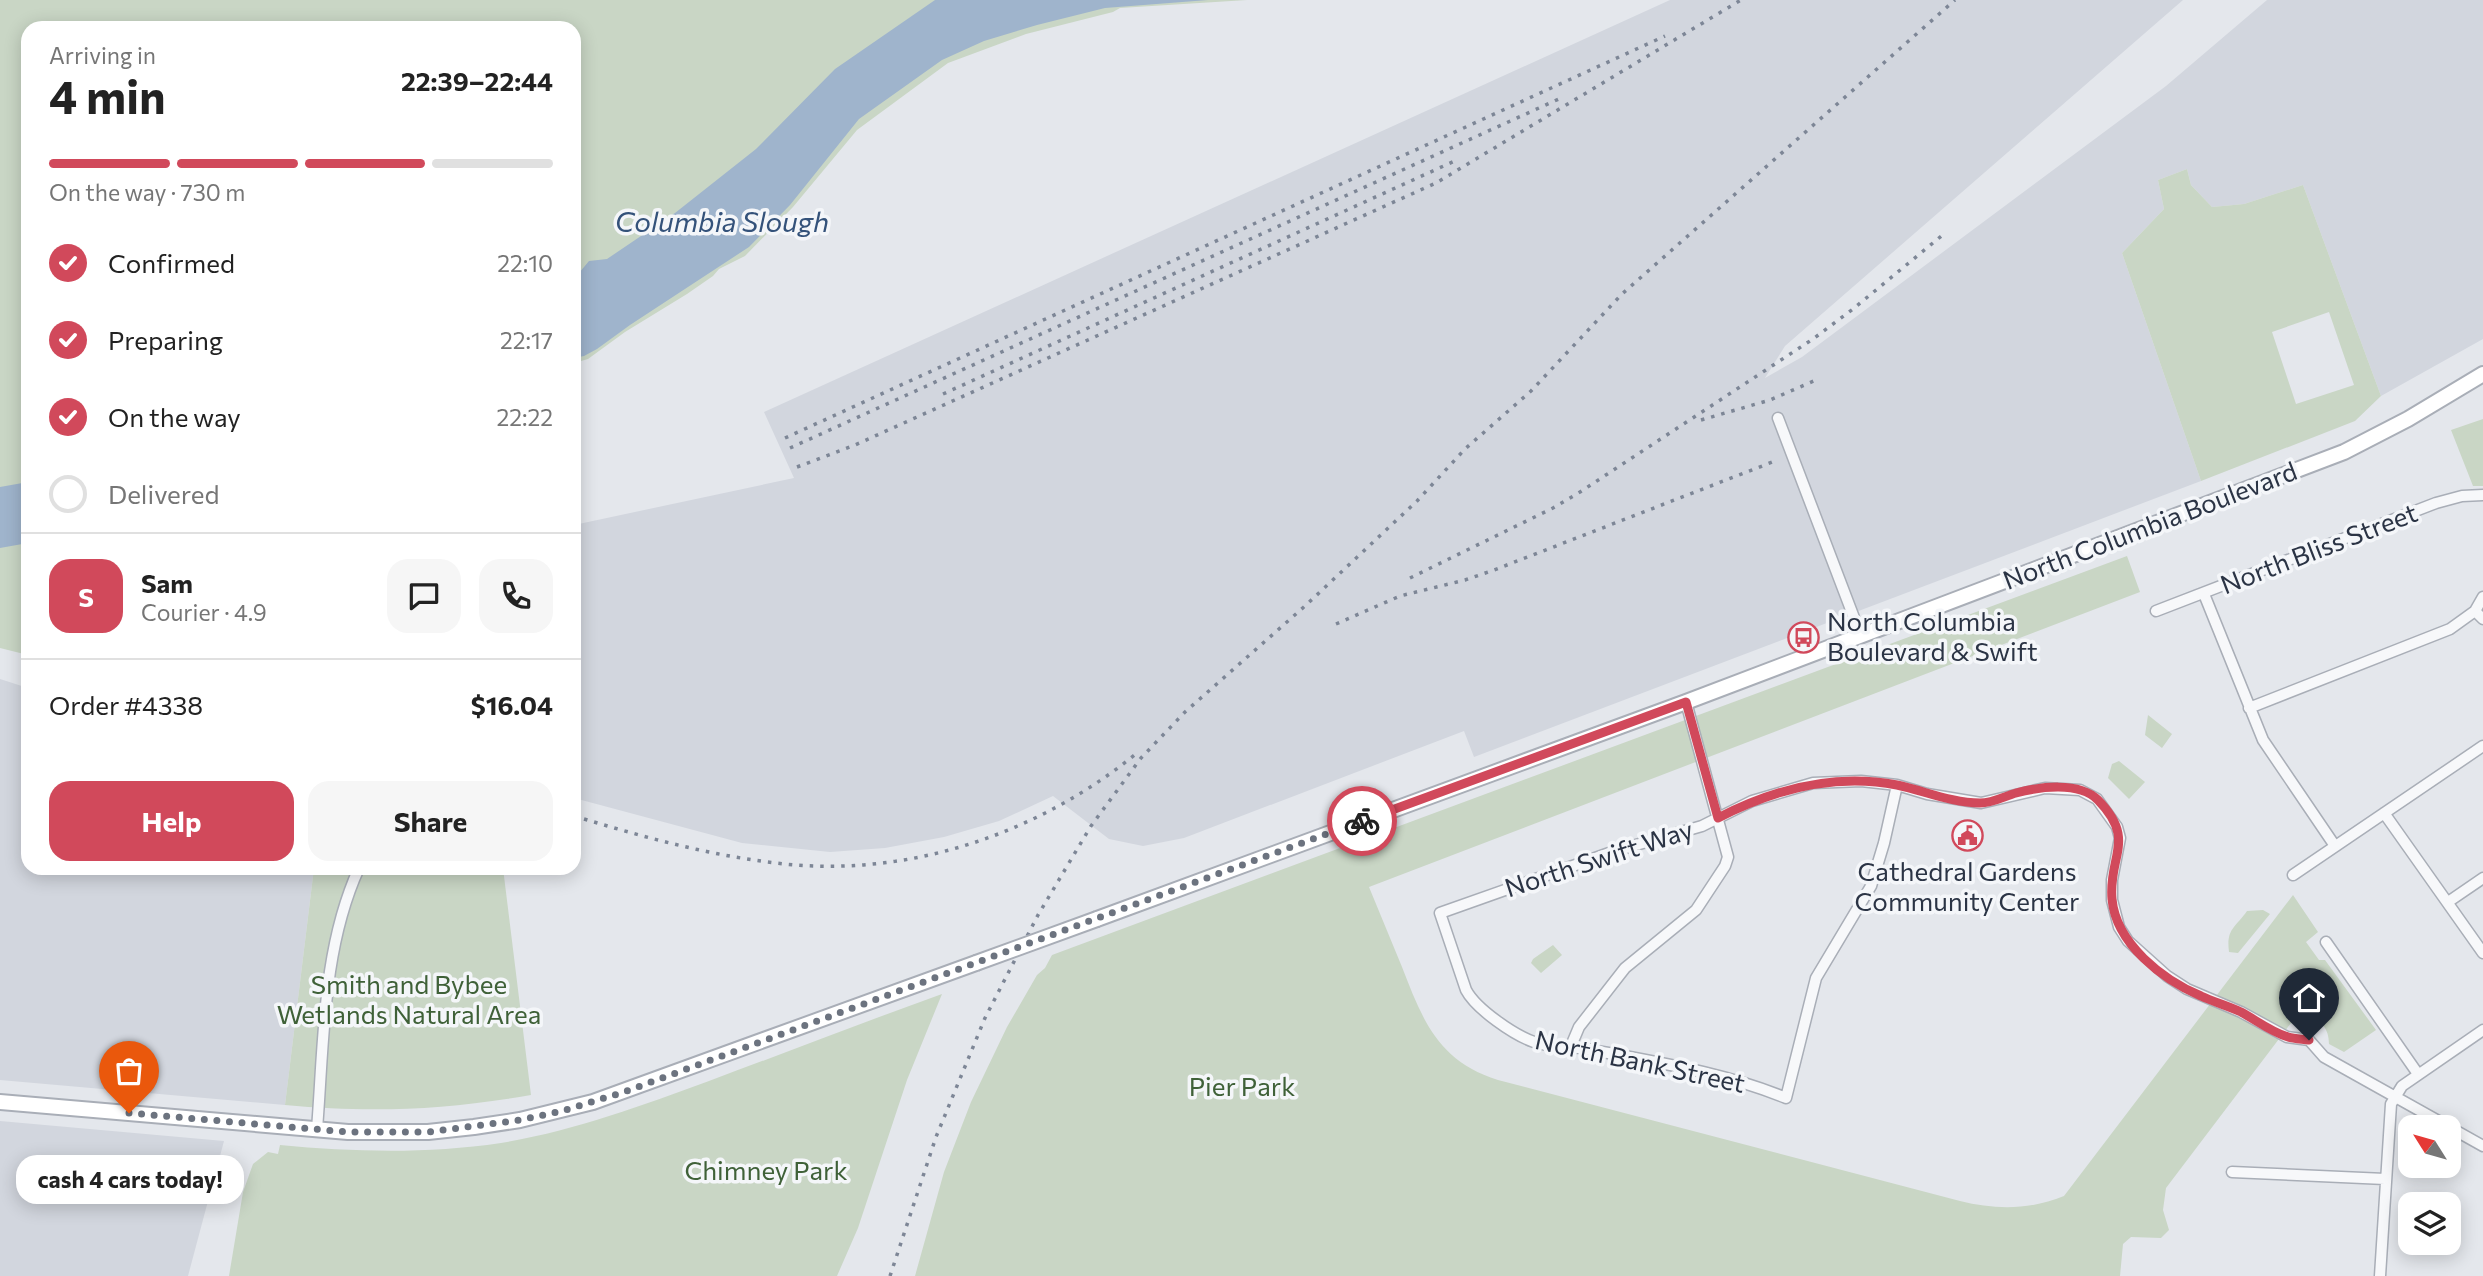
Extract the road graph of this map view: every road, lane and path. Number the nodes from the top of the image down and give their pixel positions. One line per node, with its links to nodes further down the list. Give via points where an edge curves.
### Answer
1 (2483, 374): 8 (main road, North Columbia Boulevard, via 2344,452)
2 (1778, 418): 8 (street)
3 (2483, 495): 4 (street, North Bliss Street, via 2436,503)
4 (2204, 594): 6 (street, North Bliss Street); 10 (street)
5 (2483, 597): 7 (street)
6 (2156, 611)
7 (2479, 615): 10 (street, via 2434,637)
8 (1861, 636): 9 (main road, North Columbia Boulevard)
9 (1686, 702): 14 (street); 28 (main road, North Columbia Boulevard, bridge, via 562,1111 452,1130)
10 (2249, 708): 15 (street, via 2271,755)
11 (2483, 746): 13 (street)
12 (1897, 785): 14 (street, North Swift Way, via 1813,783 1752,801); 24 (street, North Bank Street, via 1871,886 1816,978 1786,1098 1721,1076); 26 (street, North Swift Way, via 1981,803 2045,788 2089,793 2106,810 2120,838 2112,900 2128,941 2187,989 2287,1037 2309,1040 2324,1057)
13 (2385, 813): 15 (street); 19 (street)
14 (1718, 818): 20 (street, North Swift Way); 24 (street, via 1728,850 1725,866 1691,915 1625,968 1579,1027)
15 (2335, 846): 17 (street)
16 (356, 875): 28 (street, via 331,961)
17 (2292, 875)
18 (2483, 878): 19 (street)
19 (2448, 902): 22 (street)
20 (1440, 913): 24 (street, North Bank Street, via 1473,1000 1533,1042)
21 (2326, 942): 25 (street)
22 (2483, 953)
23 (2483, 1030): 25 (street)
24 (1571, 1046)
25 (2418, 1074): 26 (street)
26 (2394, 1096): 29 (street); 31 (street)
27 (0, 1102): 28 (main road, North Columbia Boulevard)
28 (317, 1129)
29 (2483, 1146)
30 (2232, 1172): 31 (street)
31 (2385, 1179): 32 (street)
32 (2380, 1276)

